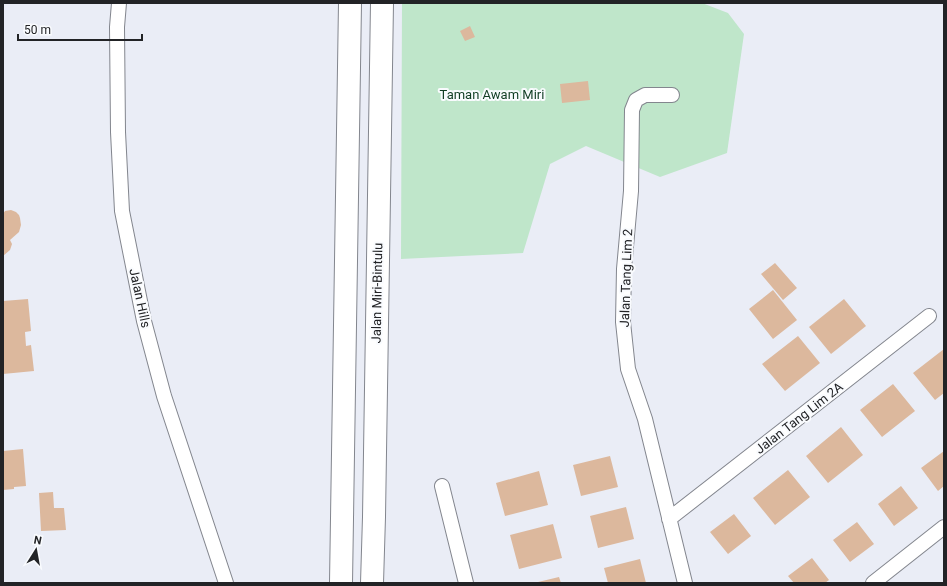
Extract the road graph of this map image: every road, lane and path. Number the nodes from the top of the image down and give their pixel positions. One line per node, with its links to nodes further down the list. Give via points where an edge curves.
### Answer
1 (119, 3): 9 (street, Jalan Hills, via 118,124 122,211 144,322 164,396)
2 (350, 3): 10 (highway)
3 (382, 3): 11 (highway, Jalan Miri-Bintulu)
4 (672, 95): 7 (street, Jalan Tang Lim 2, via 645,95 636,100 632,110 631,191 624,269 623,322 628,369 645,419)
5 (929, 316): 7 (street, Jalan Tang Lim 2A)
6 (442, 486): 12 (street)
7 (669, 520): 13 (street, Jalan Tang Lim 2)
8 (944, 527): 14 (street)
9 (226, 583)
10 (341, 583)
11 (372, 583)
12 (466, 583)
13 (685, 583)
14 (873, 583)

